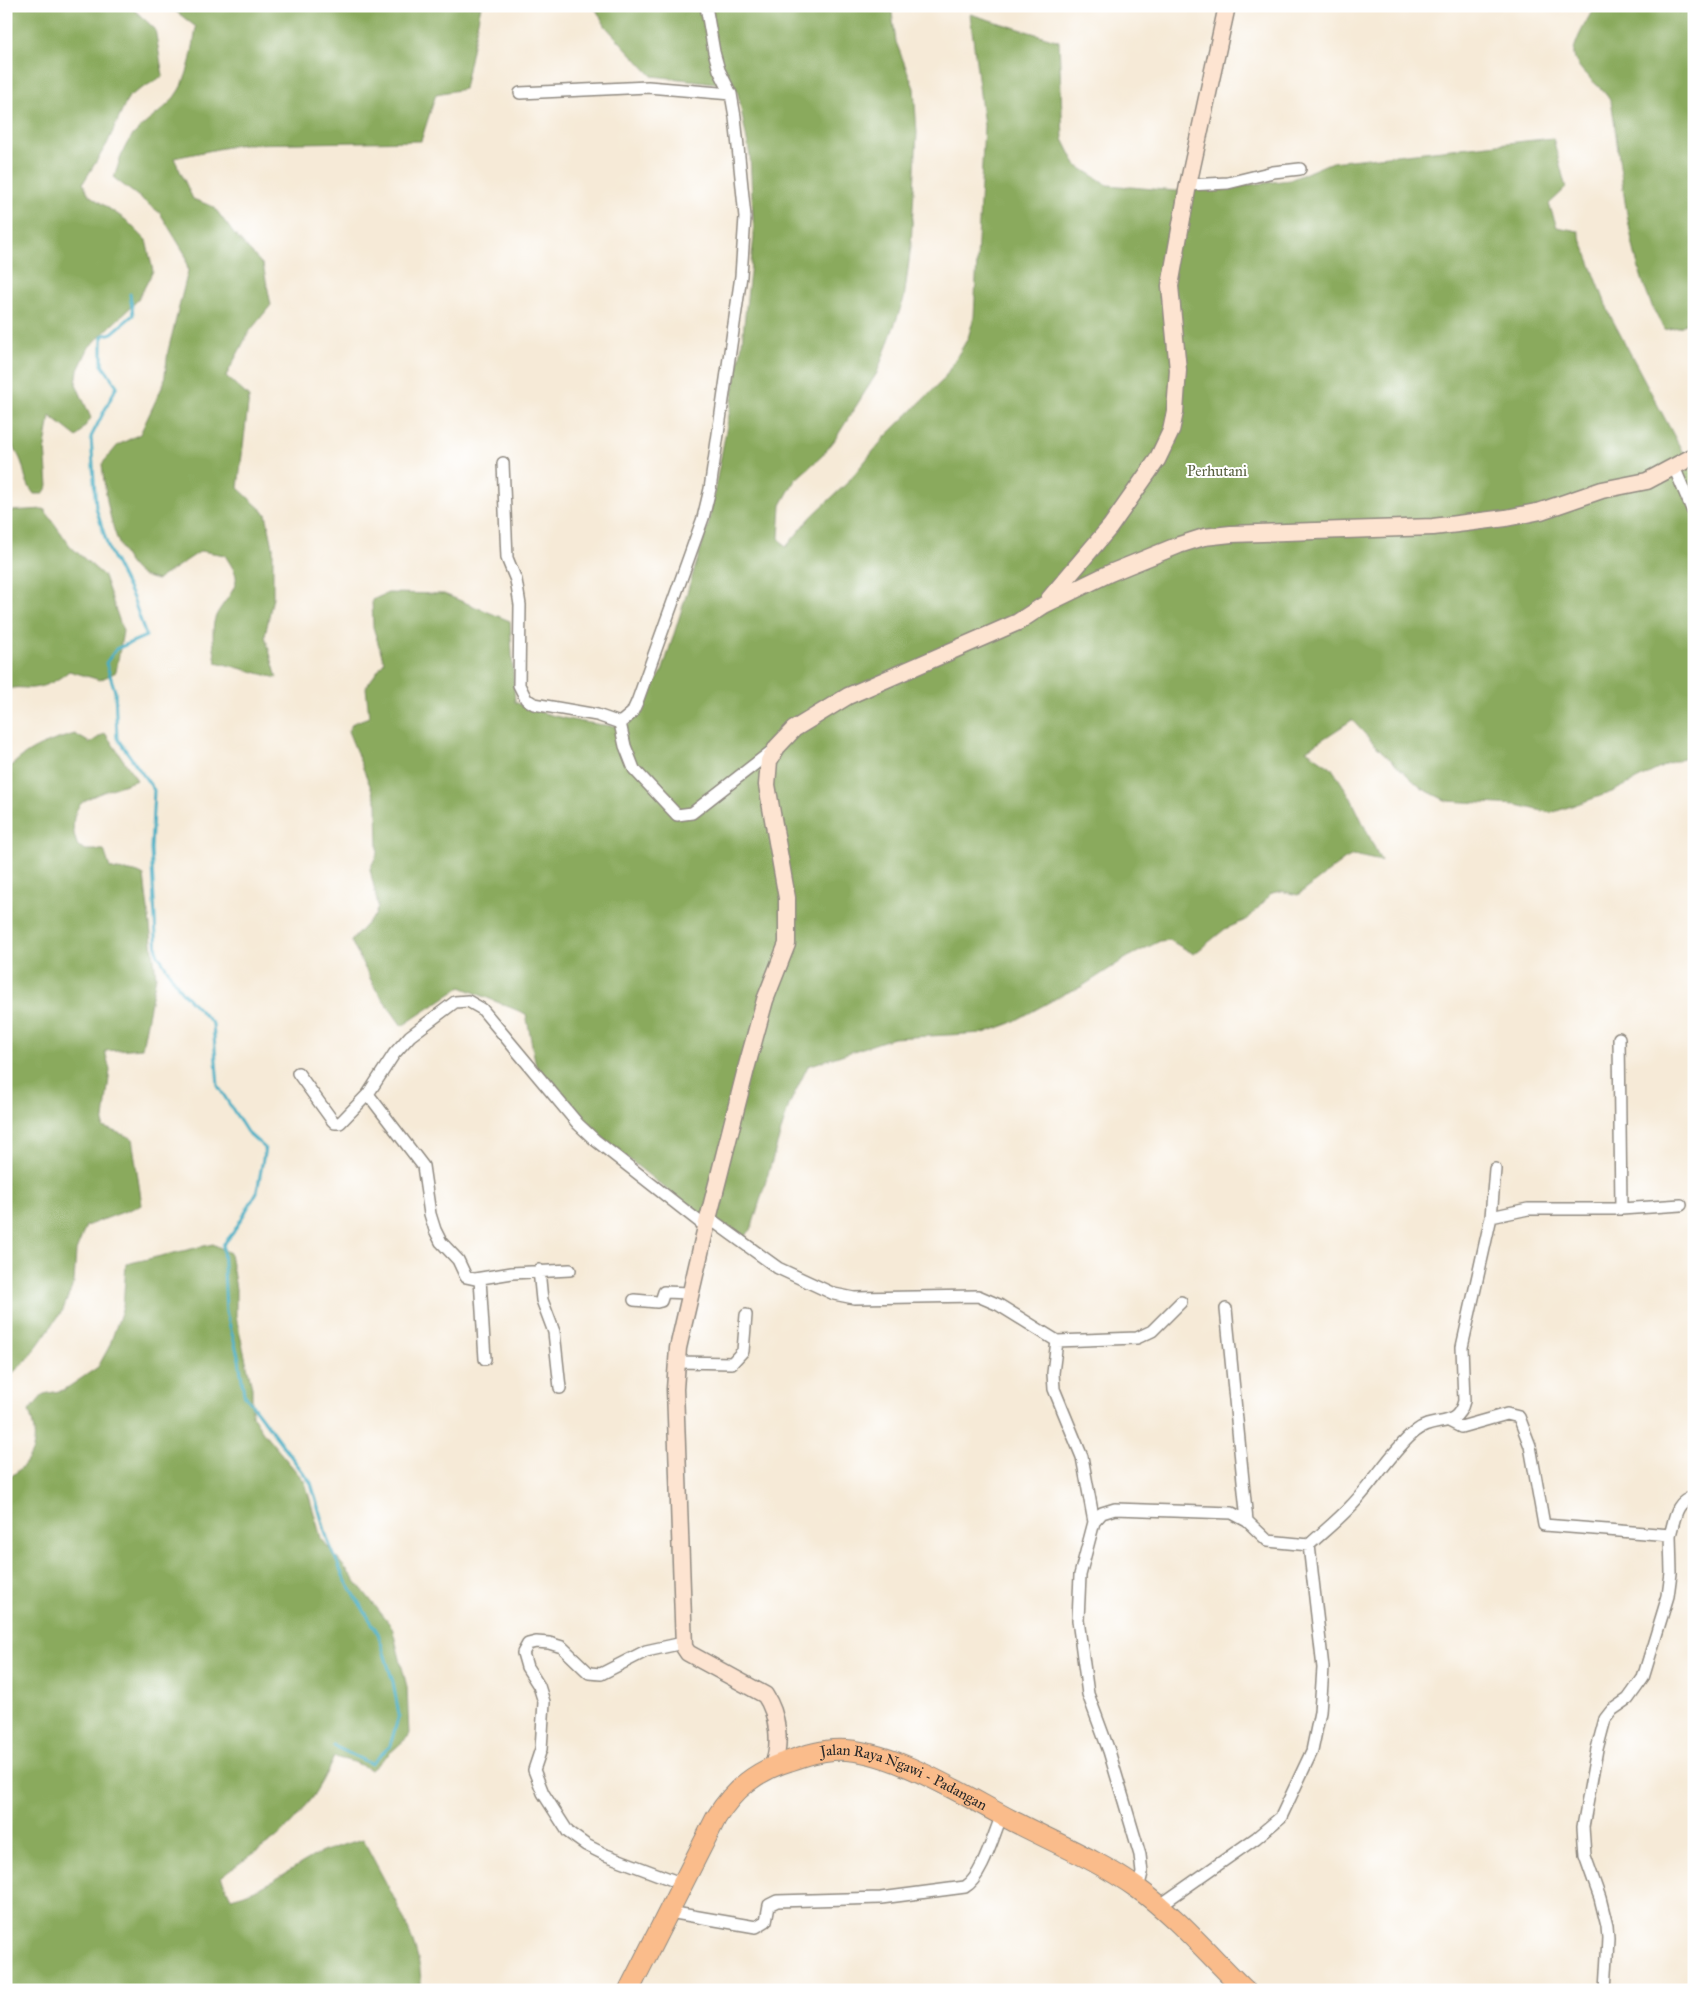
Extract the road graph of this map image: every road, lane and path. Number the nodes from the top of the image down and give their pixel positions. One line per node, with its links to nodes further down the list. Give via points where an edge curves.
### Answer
1 (706, 6): 4 (street, via 719,70)
2 (1228, 6): 6 (street)
3 (520, 93): 4 (street, via 648,87)
4 (731, 94): 12 (street, via 745,217 741,276 716,458 703,518 637,702 632,713)
5 (1300, 169): 6 (street, via 1228,183)
6 (1188, 186): 11 (street, via 1170,286 1178,370 1171,431 1157,460 1110,527)
7 (1694, 456): 9 (street)
8 (503, 463): 12 (street, via 507,558 516,580 520,604 522,693 534,704 598,715)
9 (1674, 467): 10 (street); 11 (street, via 1647,481 1506,518 1433,527 1204,537 1110,573)
10 (1694, 514)
11 (1044, 605): 13 (street, via 1018,622 848,696 794,729)
12 (620, 723): 13 (street, via 634,769 676,815 692,812)
13 (777, 747): 21 (street, via 769,761 767,785 787,898 786,944 765,1000)
14 (1619, 1038): 19 (street)
15 (298, 1073): 16 (street, via 335,1123 344,1121)
16 (368, 1094): 21 (street, via 410,1036 455,1002 468,1001 482,1009 595,1140); 24 (street, via 423,1166 430,1214 437,1236 458,1260 466,1276)
17 (1495, 1169): 20 (street)
18 (1681, 1205): 19 (street)
19 (1621, 1209): 20 (street, via 1528,1209)
20 (1490, 1217): 34 (street, via 1462,1347 1464,1401 1460,1414)
21 (707, 1222): 25 (street); 30 (street, via 778,1268 834,1294 854,1298 978,1296 999,1304)
22 (539, 1270): 23 (street); 24 (street); 33 (street, via 542,1300 554,1332)
23 (570, 1270)
24 (480, 1278): 31 (street)
25 (690, 1293): 26 (street, via 664,1292 657,1302); 32 (street)
26 (634, 1300)
27 (1182, 1302): 30 (street, via 1152,1331 1137,1338)
28 (1226, 1309): 36 (street)
29 (746, 1315): 32 (street, via 743,1351 732,1362)
30 (1057, 1341): 37 (street, via 1054,1389 1082,1457)
31 (485, 1359)
32 (677, 1362): 40 (street, via 675,1389)
33 (560, 1388)
34 (1449, 1421): 38 (street, via 1461,1428 1507,1414 1519,1417 1530,1446 1544,1525); 39 (street, via 1430,1424 1414,1433 1351,1506)
35 (1694, 1497): 38 (street, via 1678,1505)
36 (1247, 1521): 37 (street, via 1224,1512 1114,1509 1102,1513); 39 (street, via 1268,1541)
37 (1094, 1522): 44 (street, via 1078,1592 1081,1647 1088,1694 1140,1855 1142,1873)
38 (1670, 1535): 49 (street, via 1672,1572 1668,1596 1643,1678 1628,1699 1605,1719 1584,1827 1585,1856 1607,1926)
39 (1309, 1545): 45 (street, via 1323,1668 1320,1712 1312,1751 1281,1817)
40 (683, 1643): 41 (street, via 688,1653 765,1695 771,1705 778,1738 777,1756); 43 (street, via 646,1651 601,1674 589,1673 562,1647 548,1643 528,1644 523,1653 544,1702 541,1749 534,1770 553,1811 568,1832 586,1845)
41 (772, 1767): 42 (highway, Jalan Raya Ngawi - Padangan, via 808,1754 833,1750 874,1754 895,1761); 43 (highway, Jalan Raya Ngawi - Padangan, via 746,1782 725,1805)
42 (1002, 1815): 44 (highway, Jalan Raya Ngawi - Padangan); 46 (street, via 978,1872 966,1887 881,1898 777,1901 769,1905 766,1921 756,1928)
43 (683, 1884): 46 (highway, Jalan Raya Ngawi - Padangan)
44 (1138, 1888): 45 (highway, Jalan Raya Ngawi - Padangan)
45 (1158, 1906): 48 (highway, Jalan Raya Ngawi - Padangan)
46 (669, 1912): 47 (highway, Jalan Raya Ngawi - Padangan)
47 (629, 1990)
48 (1245, 1990)
49 (1605, 1990)

